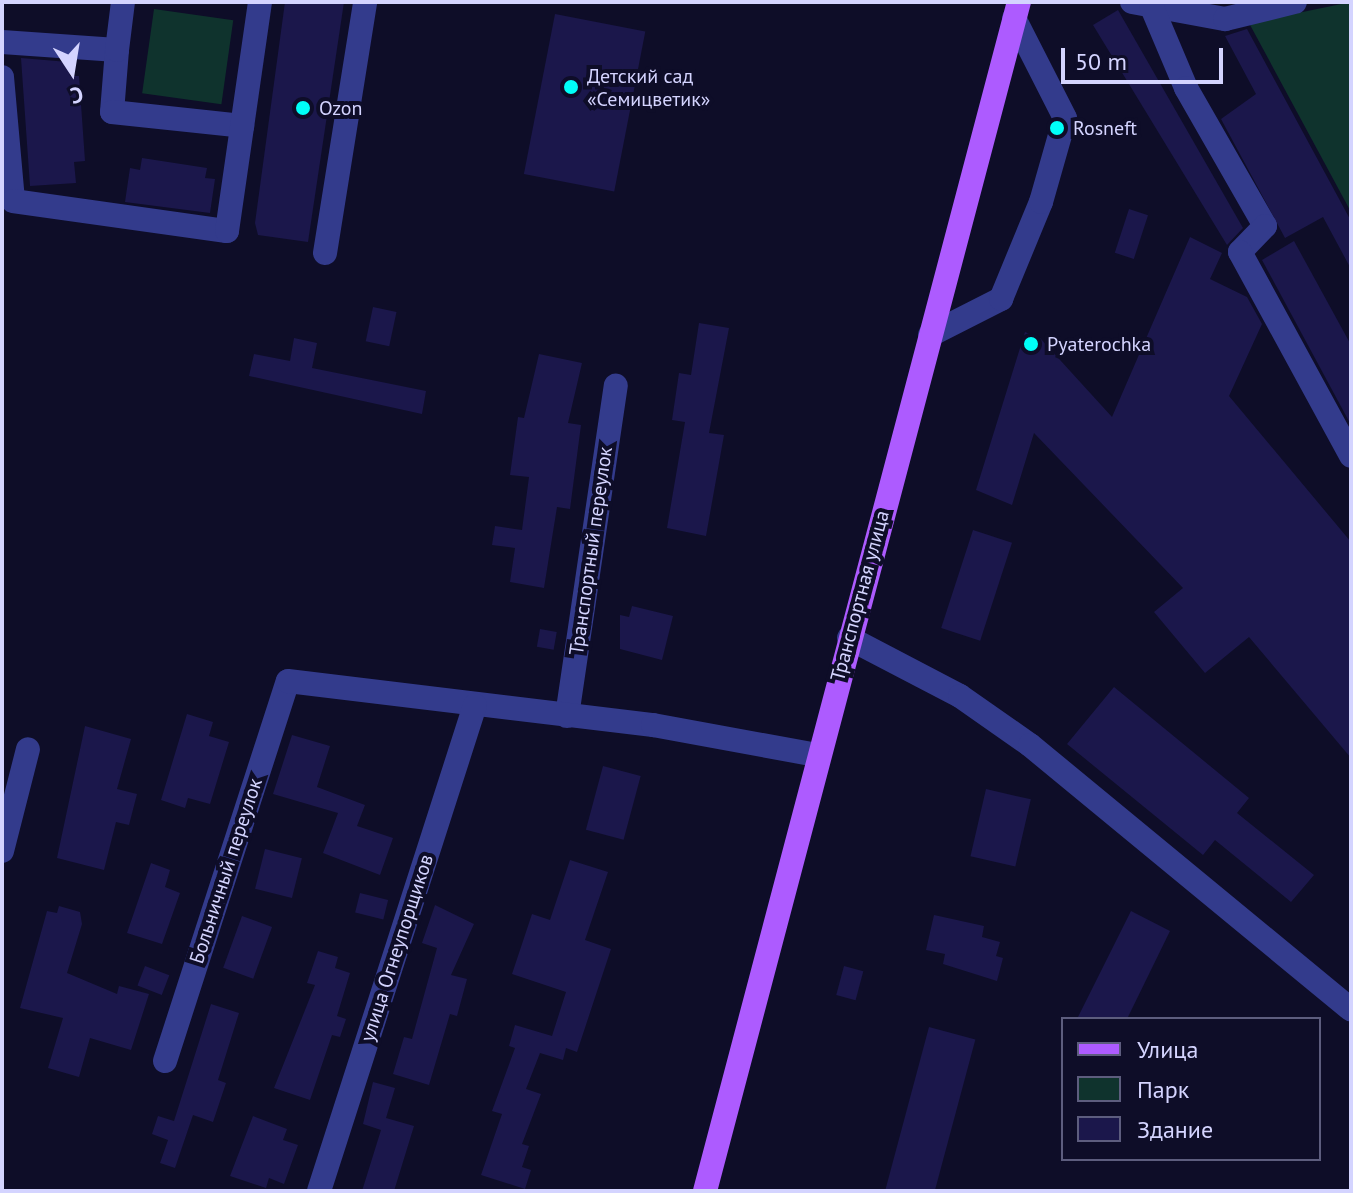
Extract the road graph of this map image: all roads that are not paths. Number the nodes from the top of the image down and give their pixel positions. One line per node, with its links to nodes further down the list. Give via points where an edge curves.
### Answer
1 (123, 2): 8 (street)
2 (260, 2): 10 (street)
3 (365, 2): 11 (street)
4 (1295, 2): 5 (street, via 1225,19)
5 (1142, 4): 14 (street, via 1265,226 1240,252)
6 (1017, 10): 12 (main road, Транспортная улица); 12 (street, via 1065,118 1041,202 1001,299)
7 (2, 42): 8 (street)
8 (117, 50): 10 (street, via 112,112)
9 (2, 77): 10 (street, via 13,201 227,231)
10 (242, 126)
11 (325, 253)
12 (930, 335): 15 (main road, Транспортная улица)
13 (616, 386): 17 (street, Транспортный переулок)
14 (1351, 456)
15 (849, 638): 19 (main road, Транспортная улица); 21 (street, via 960,696 1030,745)
16 (475, 705): 17 (street); 22 (street, Больничный переулок, via 288,681); 23 (street, улица Огнеупорщиков)
17 (567, 716): 19 (street)
18 (28, 749): 20 (street)
19 (817, 755): 24 (main road, Транспортная улица)
20 (2, 851)
21 (1351, 1010)
22 (165, 1061)
23 (319, 1191)
24 (705, 1191)

